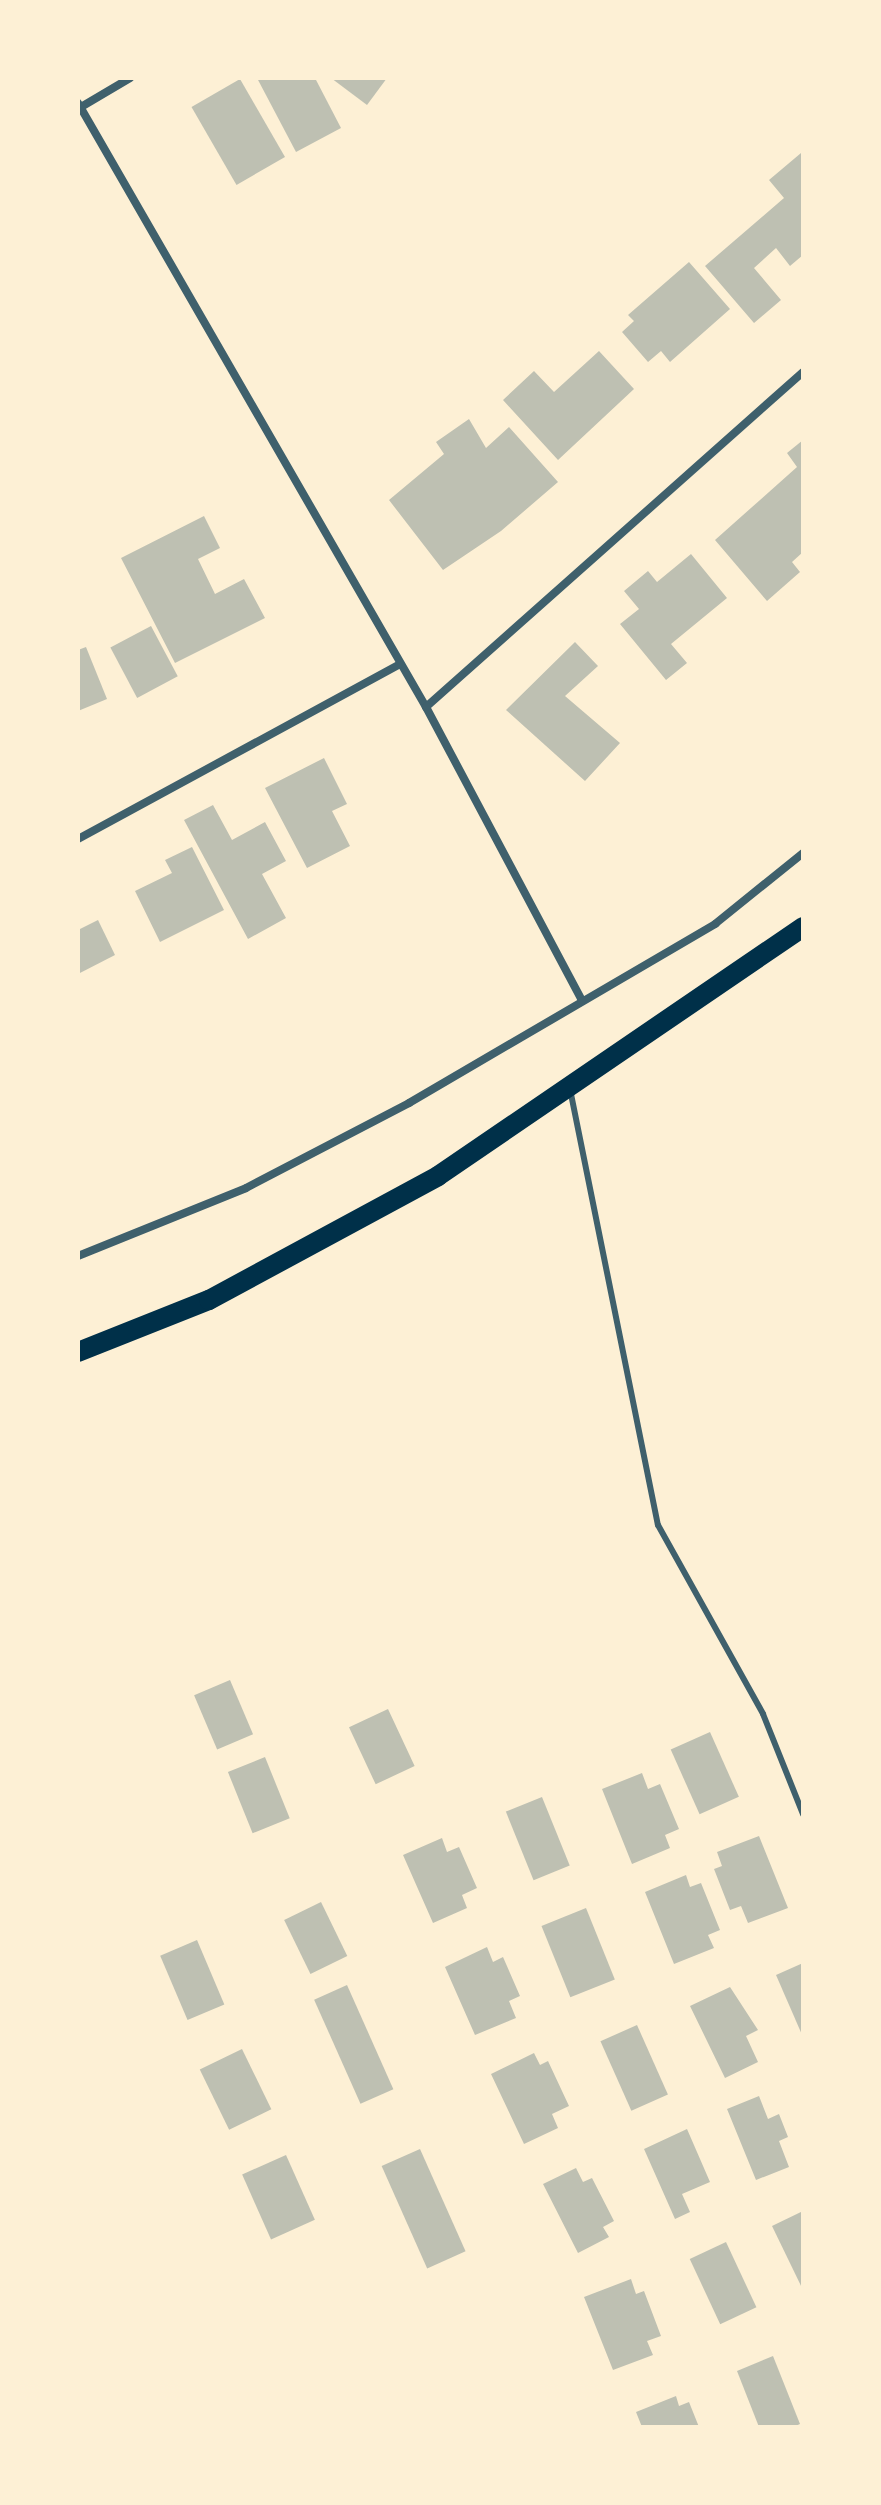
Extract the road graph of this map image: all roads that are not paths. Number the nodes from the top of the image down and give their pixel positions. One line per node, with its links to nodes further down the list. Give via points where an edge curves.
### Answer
1 (130, 78): 2 (street)
2 (79, 105): 4 (street)
3 (803, 372): 5 (street)
4 (399, 665): 5 (street); 6 (street)
5 (426, 707): 9 (street)
6 (78, 839)
7 (803, 853): 9 (street, via 715,924)
8 (803, 927): 10 (main road)
9 (582, 1001): 11 (street, via 409,1103 246,1188)
10 (570, 1089): 12 (main road, via 438,1176 355,1223 209,1300); 13 (lane, via 658,1525 763,1714)
11 (78, 1256)
12 (78, 1352)
13 (803, 1814)

